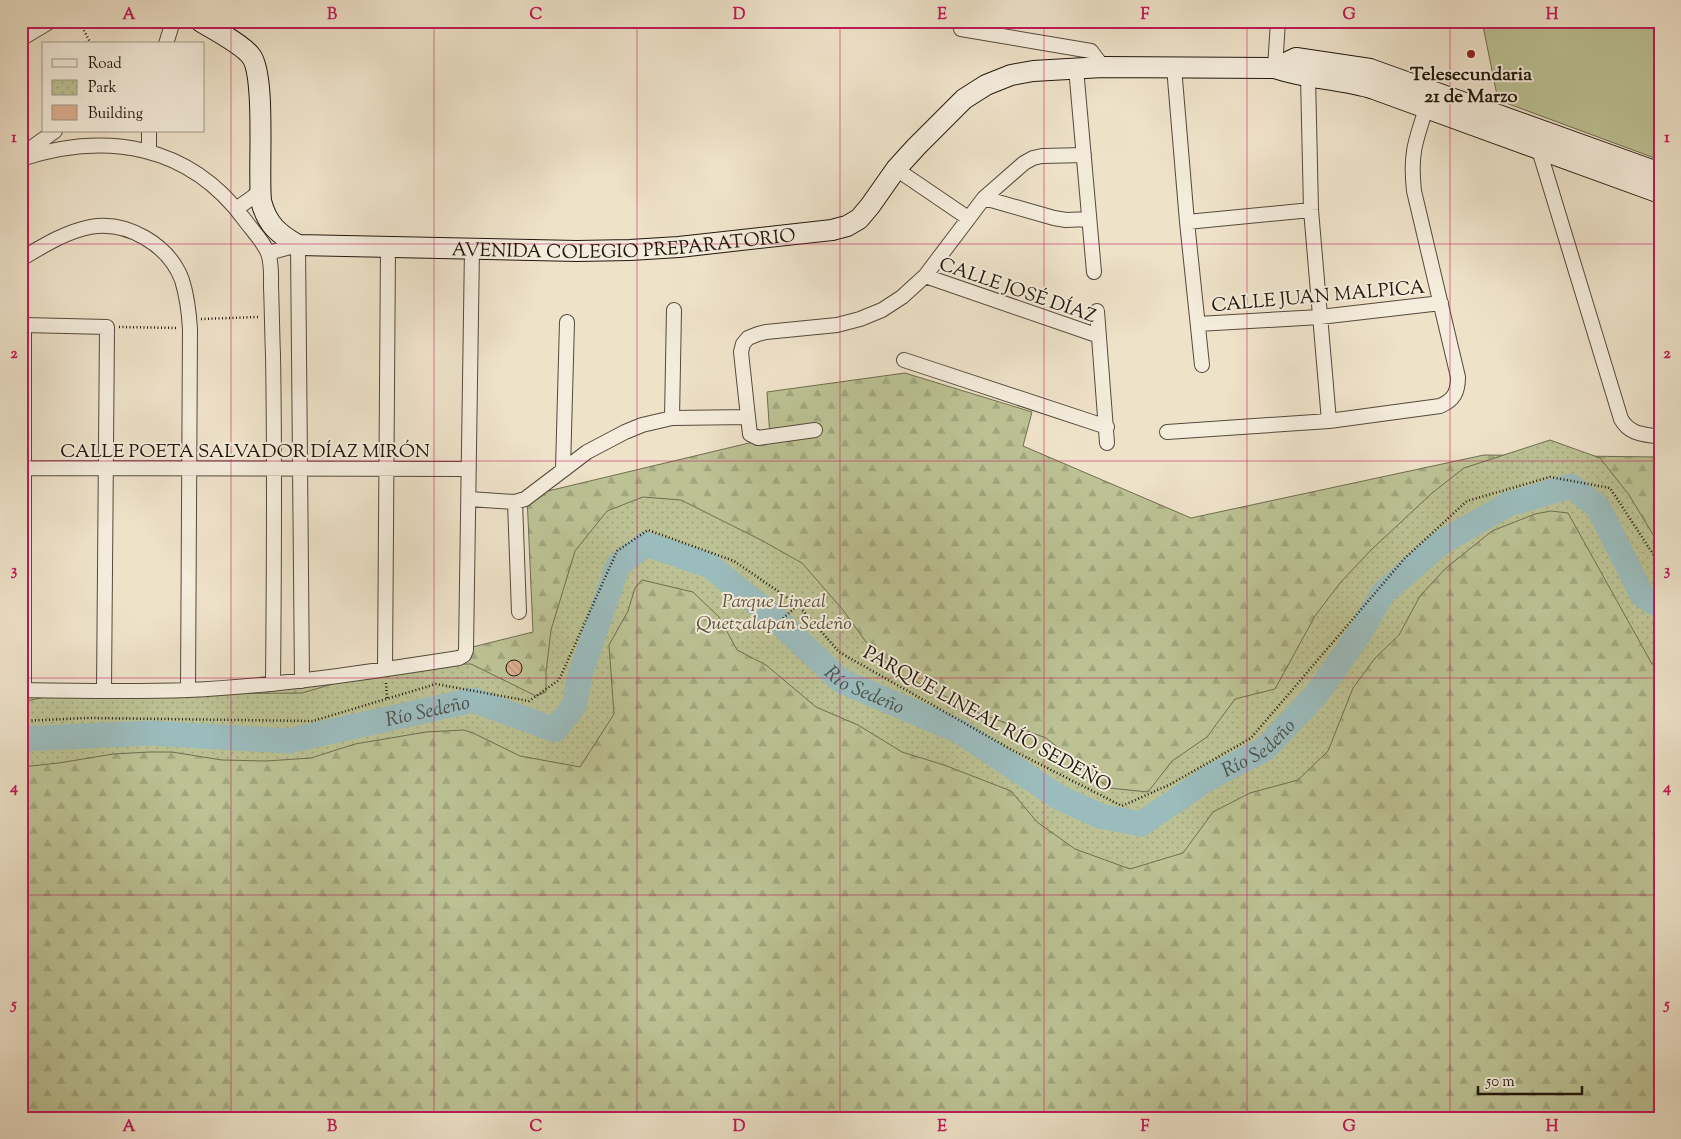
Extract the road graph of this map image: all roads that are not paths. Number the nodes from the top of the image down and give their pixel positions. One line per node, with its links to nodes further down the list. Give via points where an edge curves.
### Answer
1 (51, 21): 6 (street)
2 (173, 21): 7 (street)
3 (200, 21): 23 (street, via 245,50 256,63)
4 (1278, 21): 11 (street)
5 (961, 29): 8 (street, via 1091,51)
6 (21, 39)
7 (167, 42)
8 (1103, 67): 9 (street, AVENIDA COLEGIO PREPARATORIO); 10 (street, AVENIDA COLEGIO PREPARATORIO)
9 (1174, 67): 11 (street, AVENIDA COLEGIO PREPARATORIO); 30 (street)
10 (1076, 68): 19 (street); 21 (street, AVENIDA COLEGIO PREPARATORIO, via 1033,71 986,84 964,99)
11 (1275, 68): 12 (street); 13 (street, via 1296,58)
12 (1308, 76): 13 (street, via 1351,83); 27 (street)
13 (1367, 78): 14 (street); 22 (street)
14 (1426, 109): 18 (street); 38 (street, via 1413,148 1412,169 1414,191)
15 (54, 132): 20 (street)
16 (150, 132): 17 (street)
17 (149, 150): 20 (street, via 72,147); 26 (street, via 192,169 214,185)
18 (1539, 150): 24 (street); 53 (street, via 1621,419 1631,431)
19 (1084, 155): 25 (street, CALLE JOSÉ DÍAZ, via 1033,158); 29 (street)
20 (21, 157)
21 (896, 169): 28 (street); 33 (street, AVENIDA COLEGIO PREPARATORIO, via 858,219 832,230 630,250)
22 (1660, 173)
23 (260, 190): 26 (street); 31 (street, via 264,211 272,226)
24 (1660, 193)
25 (984, 198): 28 (street, CALLE JOSÉ DÍAZ); 29 (street, via 1054,218)
26 (236, 209): 34 (street)
27 (1311, 210): 30 (street); 41 (street)
28 (968, 218): 37 (street, CALLE JOSÉ DÍAZ)
29 (1089, 219): 36 (street)
30 (1187, 222): 43 (street)
31 (298, 245): 32 (street, AVENIDA COLEGIO PREPARATORIO); 34 (street, AVENIDA COLEGIO PREPARATORIO); 59 (street)
32 (388, 247): 33 (street, AVENIDA COLEGIO PREPARATORIO); 60 (street)
33 (472, 248): 61 (street)
34 (268, 253): 58 (street)
35 (21, 259): 57 (street, via 68,232 92,226 114,226 154,243 171,260 181,278 190,324)
36 (1094, 272)
37 (925, 276): 44 (street, CALLE JOSÉ DÍAZ); 47 (street, CALLE JOSÉ DÍAZ, via 902,297 860,319 837,325 766,332 748,338 741,352)
38 (1440, 303): 41 (street, CALLE JUAN MALPICA); 49 (street, via 1458,377 1454,397 1440,406)
39 (674, 310): 48 (street)
40 (1097, 311): 44 (street)
41 (1320, 317): 43 (street, CALLE JUAN MALPICA); 49 (street)
42 (567, 322): 62 (street)
43 (1198, 324): 46 (street)
44 (1099, 336): 50 (street)
45 (904, 360): 50 (street)
46 (1202, 365)
47 (748, 417): 48 (street); 51 (street, via 750,434 758,438)
48 (672, 418): 62 (street, via 625,432)
49 (1329, 421): 52 (street)
50 (1106, 426): 54 (street)
51 (815, 430)
52 (1167, 432)
53 (1660, 437)
54 (1107, 443)
55 (23, 468): 56 (street, CALLE POETA SALVADOR DÍAZ MIRÓN); 56 (street, via 24,325 107,327); 69 (street)
56 (106, 468): 57 (street, CALLE POETA SALVADOR DÍAZ MIRÓN); 70 (street)
57 (190, 469): 58 (street, CALLE POETA SALVADOR DÍAZ MIRÓN); 71 (street)
58 (275, 469): 59 (street, CALLE POETA SALVADOR DÍAZ MIRÓN); 68 (street)
59 (300, 469): 60 (street, CALLE POETA SALVADOR DÍAZ MIRÓN); 67 (street)
60 (386, 469): 61 (street, CALLE POETA SALVADOR DÍAZ MIRÓN); 66 (street)
61 (468, 469): 63 (street)
62 (563, 469): 64 (street, via 525,500)
63 (469, 499): 64 (street); 66 (street, via 464,655)
64 (514, 502): 65 (street)
65 (519, 612)
66 (385, 669): 67 (street)
67 (302, 681): 68 (street)
68 (273, 684): 71 (street)
69 (23, 690): 70 (street)
70 (104, 690): 71 (street)
71 (188, 690)

